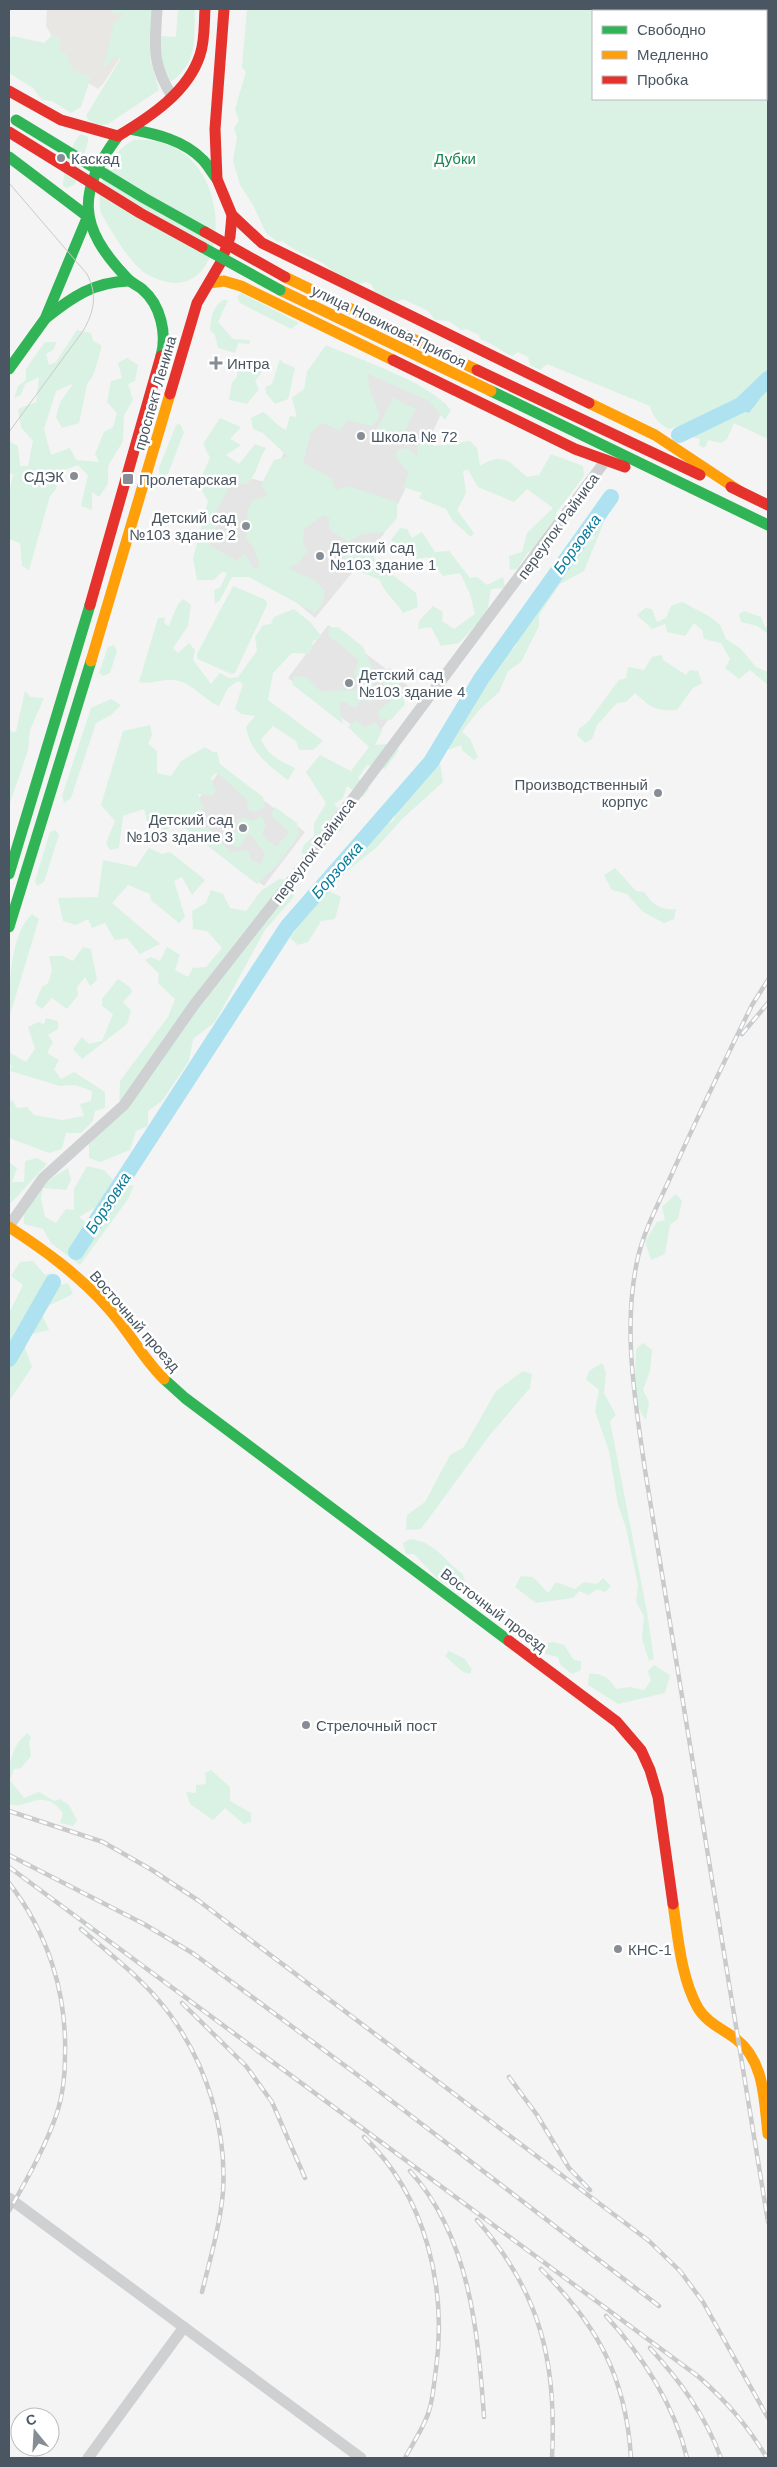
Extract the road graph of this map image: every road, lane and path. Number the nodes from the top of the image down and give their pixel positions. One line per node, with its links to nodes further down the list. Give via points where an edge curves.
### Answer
1 (157, 9): 5 (street, via 156,64)
2 (205, 9): 5 (main road, via 200,56 190,76)
3 (224, 9): 11 (main road, via 215,128)
4 (9, 91): 9 (main road, via 58,120)
5 (172, 96): 7 (main road)
6 (12, 117): 20 (main road, улица Новикова-Прибоя, bridge, via 144,198 285,277 631,444)
7 (130, 130): 9 (main road); 11 (main road, via 160,136 190,149 203,159)
8 (9, 132): 19 (main road, улица Новикова-Прибоя, bridge, via 140,213 280,290)
9 (118, 136): 13 (main road, via 99,159 88,187)
10 (9, 157): 13 (main road)
11 (217, 179): 12 (main road)
12 (232, 216): 15 (main road, проспект Ленина, via 227,245); 20 (main road, via 262,243 655,435)
13 (87, 217): 14 (main road, проспект Ленина); 16 (main road)
14 (128, 280): 16 (main road, via 111,280 87,287); 23 (main road, проспект Ленина, via 145,292 161,321 164,334 162,359)
15 (209, 283): 18 (main road, via 224,281 241,286 575,449); 24 (main road, проспект Ленина, via 197,303)
16 (45, 319): 17 (main road)
17 (9, 369)
18 (606, 460): 19 (main road); 25 (street, переулок Райниса, via 296,875 194,1005 124,1104 43,1178)
19 (687, 487): 22 (main road, улица Новикова-Прибоя)
20 (742, 492): 21 (main road, улица Новикова-Прибоя)
21 (768, 505)
22 (768, 526)
23 (9, 874)
24 (9, 927)
25 (9, 1227): 26 (main road, Восточный проезд, via 84,1282 161,1376 185,1398 628,1733 647,1761 657,1792 684,1964 694,2001 709,2022 738,2041 757,2064)
26 (768, 2134)
27 (9, 2198): 28 (street)
28 (184, 2327): 29 (street); 30 (street)
29 (88, 2458)
30 (362, 2458)

